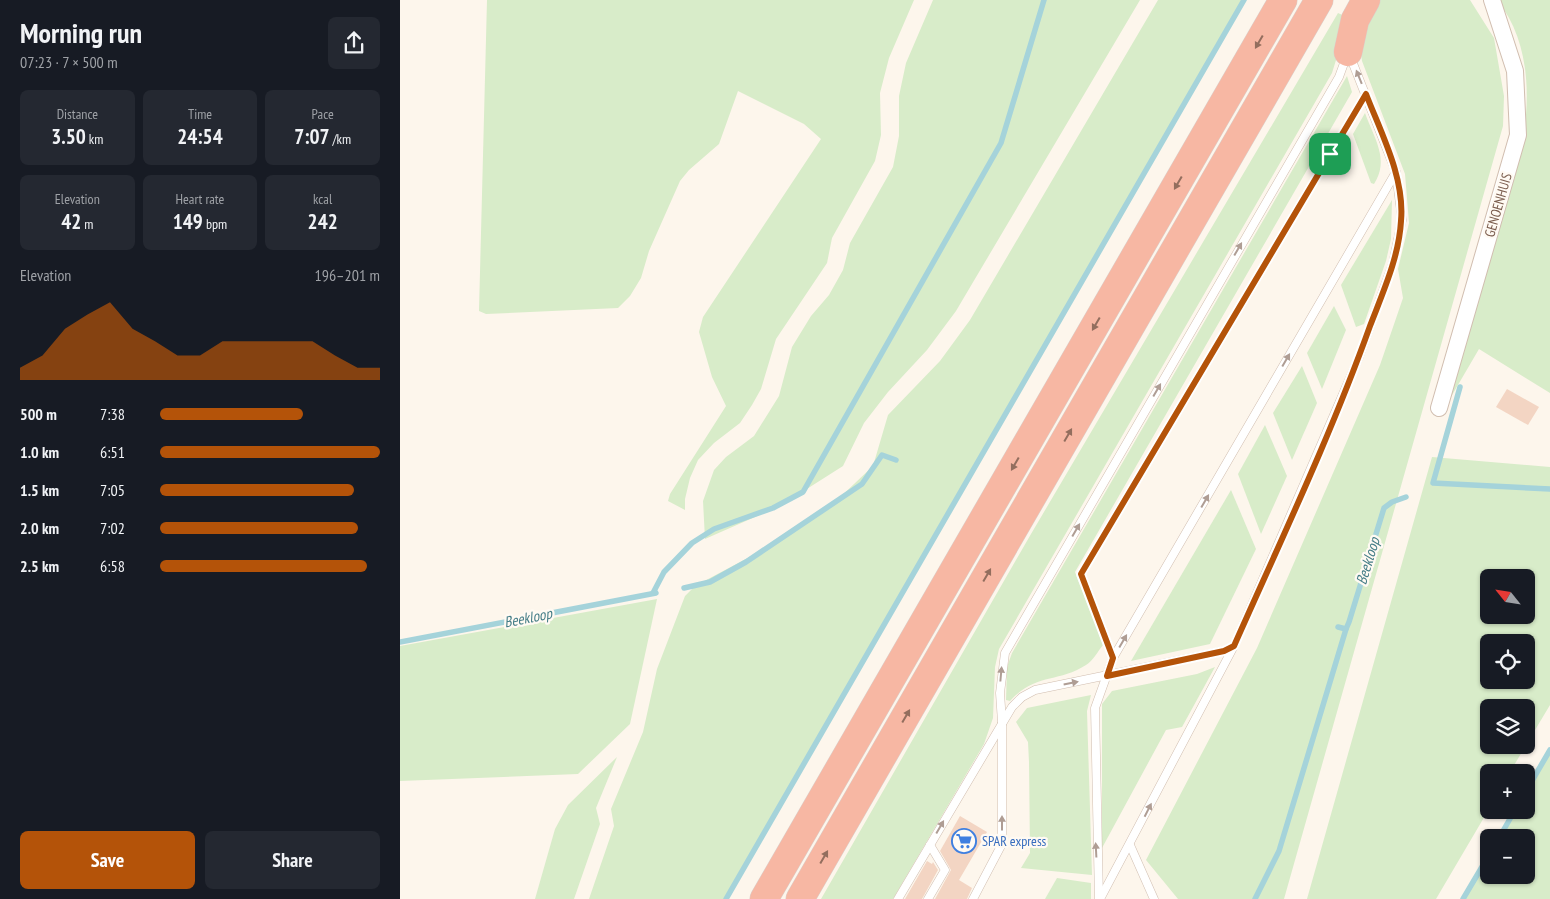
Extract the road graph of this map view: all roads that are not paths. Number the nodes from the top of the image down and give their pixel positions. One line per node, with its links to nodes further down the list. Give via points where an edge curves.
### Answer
1 (1283, 0): 15 (highway, one-way to 15)
2 (1319, 0): 16 (highway, one-way to 2)
3 (1366, 0): 5 (highway, via 1355,20)
4 (1492, 0): 8 (street, GENOENHUIS, via 1516,71 1518,135)
5 (1348, 52): 6 (lane, one-way to 5); 12 (lane, one-way to 5, via 1000,693 1005,653 1339,77)
6 (1366, 94): 7 (lane); 10 (lane, via 1081,574)
7 (1396, 172): 9 (lane, via 1402,220 1393,263 1359,357); 10 (lane, one-way to 7)
8 (1439, 408)
9 (1234, 646): 11 (lane, via 1224,651); 14 (lane, one-way to 9)
10 (1113, 658): 11 (lane)
11 (1107, 676): 12 (lane, one-way to 11, via 1022,698 1035,690); 20 (lane, one-way to 11, via 1095,708)
12 (1002, 722): 13 (lane, one-way to 12); 19 (lane, one-way to 12, via 1002,844)
13 (930, 844): 17 (lane); 18 (lane, via 945,870)
14 (1130, 846): 20 (lane); 21 (lane)
15 (764, 899)
16 (800, 899)
17 (898, 899)
18 (928, 899)
19 (973, 899)
20 (1099, 899)
21 (1154, 899)

